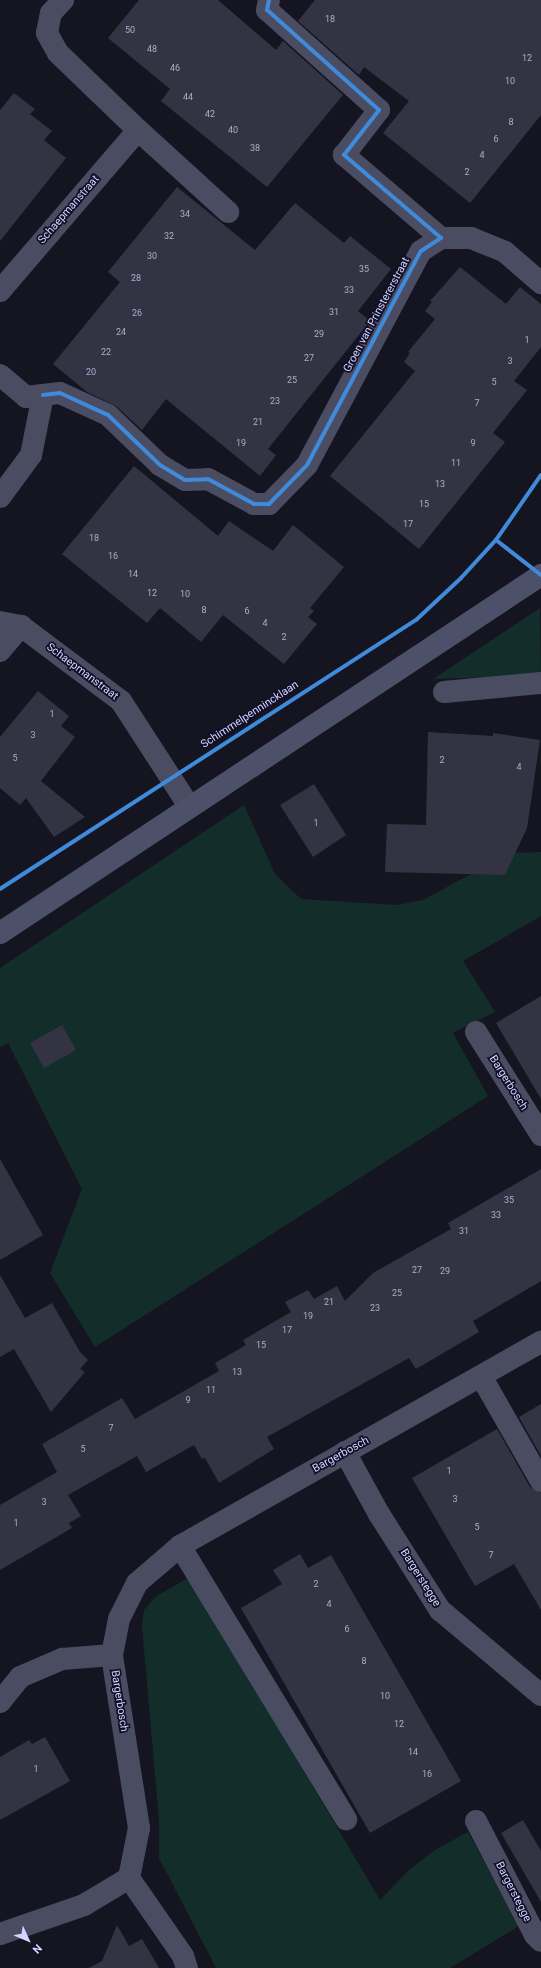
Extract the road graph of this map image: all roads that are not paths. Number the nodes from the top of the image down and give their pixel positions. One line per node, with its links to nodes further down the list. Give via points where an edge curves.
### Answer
1 (63, 0): 3 (street, via 50,13 47,33 58,53)
2 (269, 0): 5 (street, via 267,10 379,110 344,155)
3 (138, 130): 4 (street); 7 (street, Schaepmanstraat)
4 (228, 212)
5 (441, 238): 6 (street, via 472,238 505,252); 9 (street, Groen van Prinstererstraat, via 421,251 307,465 269,504 254,504 208,479 185,480 160,465 108,415 60,393)
6 (541, 283)
7 (0, 291)
8 (0, 375): 9 (street, via 26,397)
9 (43, 395): 10 (street, via 31,455)
10 (0, 497)
11 (541, 575): 16 (street)
12 (10, 624): 13 (street, Schaepmanstraat); 16 (street, Schaepmanstraat, via 121,701)
13 (0, 651)
14 (541, 683): 15 (street)
15 (444, 692)
16 (189, 806): 17 (street)
17 (0, 933)
18 (476, 1032): 19 (street, Bargerbosch)
19 (541, 1135)
20 (541, 1342): 21 (street, Bargerbosch)
21 (481, 1376): 22 (street, Bargerbosch); 23 (street)
22 (345, 1452): 24 (street, Bargerbosch); 26 (street, Bargerstegge, via 379,1514 440,1610)
23 (541, 1481)
24 (180, 1546): 25 (street, Bargerbosch, via 137,1583 119,1619); 28 (street)
25 (112, 1655): 27 (street, via 62,1659 20,1677); 30 (street, Bargerbosch, via 139,1828)
26 (541, 1695)
27 (0, 1702)
28 (346, 1819)
29 (476, 1821): 32 (street, Bargerstegge, via 535,1935)
30 (130, 1878): 31 (street, via 84,1905); 33 (street, via 183,1956)
31 (0, 1934)
32 (541, 1941)
33 (187, 1968)

